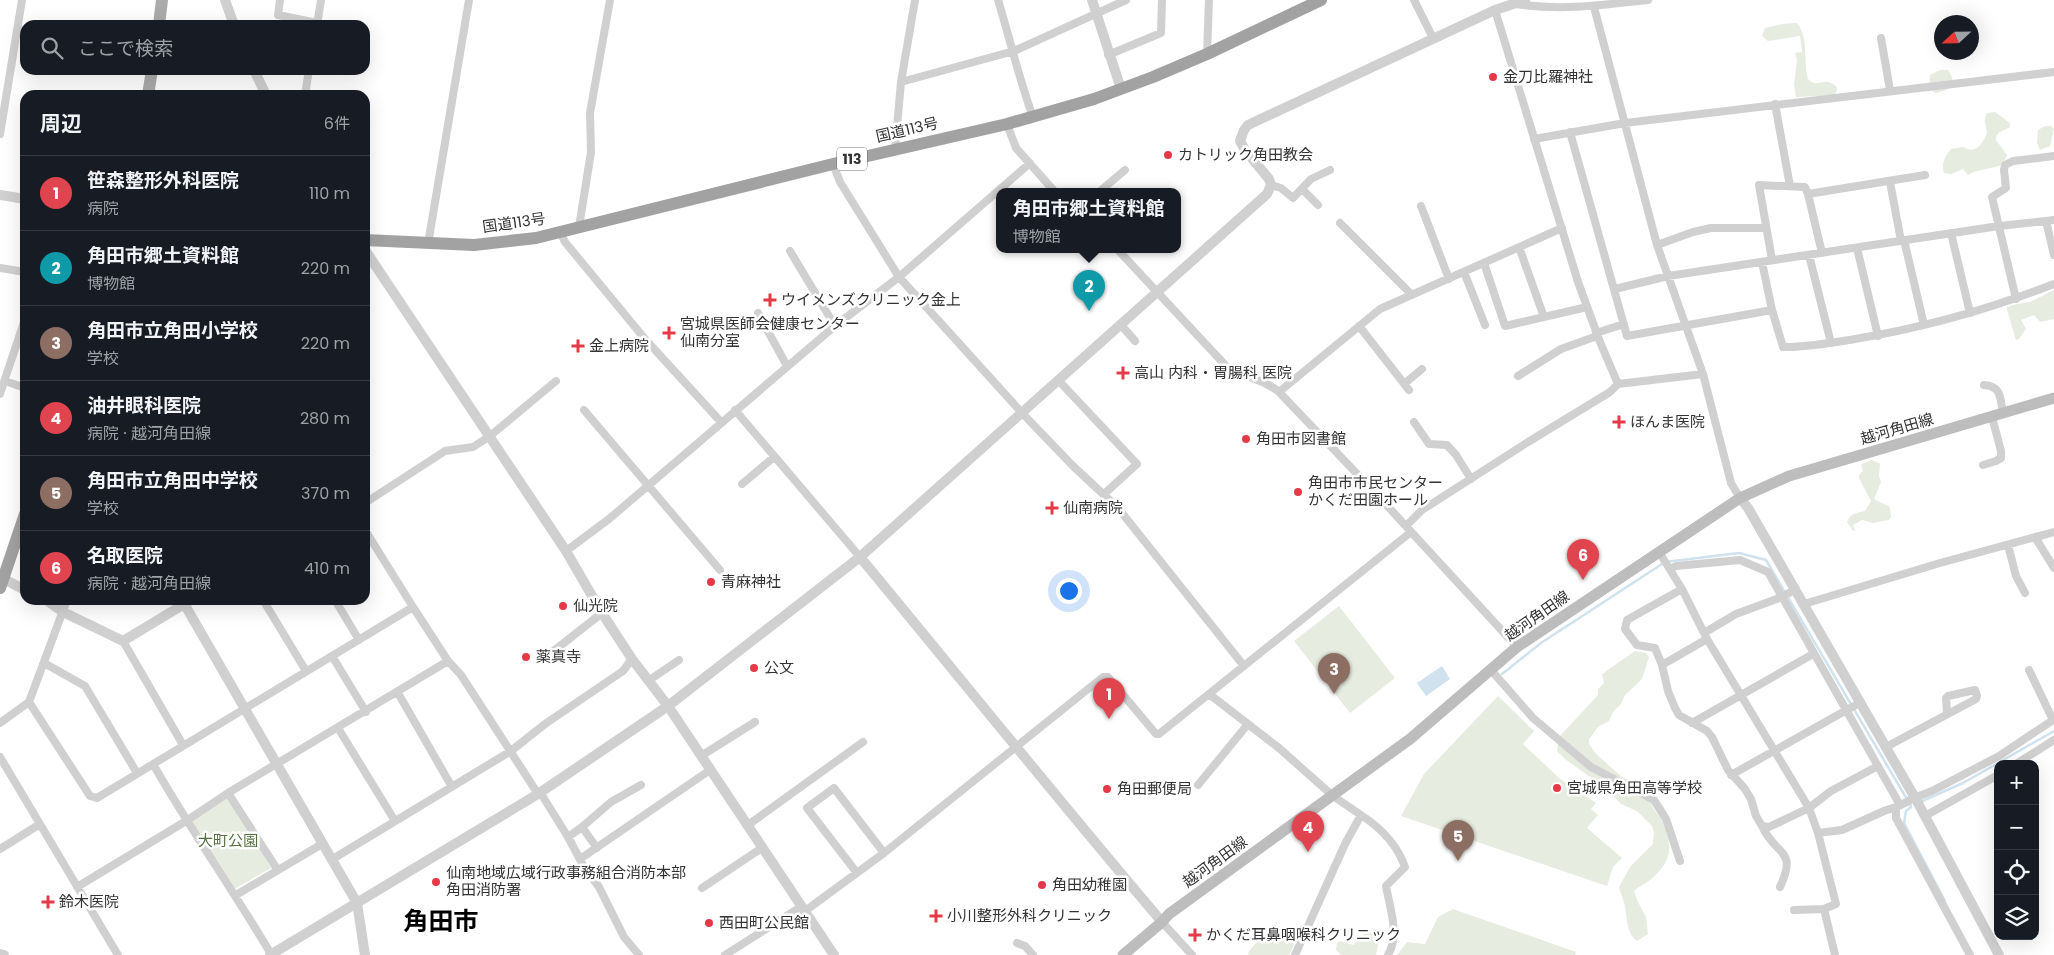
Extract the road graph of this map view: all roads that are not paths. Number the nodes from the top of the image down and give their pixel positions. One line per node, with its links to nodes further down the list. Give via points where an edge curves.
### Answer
1 (22, 0): 46 (street)
2 (162, 0): 22 (main road)
3 (225, 0): 23 (street)
4 (280, 0): 24 (street, via 278,15)
5 (321, 0): 25 (street)
6 (469, 0): 78 (street)
7 (610, 0): 71 (street, via 590,113 591,152)
8 (915, 0): 35 (street)
9 (998, 0): 28 (street)
10 (1092, 0): 21 (street)
11 (1162, 0): 30 (street, via 1161,33)
12 (1209, 0): 29 (street)
13 (1321, 0): 29 (highway, 国道113号 / 113)
14 (1414, 0): 26 (street)
15 (1525, 0): 18 (street)
16 (1648, 0): 19 (street)
17 (1120, 1): 21 (street)
18 (1514, 4): 19 (street, via 1548,8); 20 (street)
19 (1594, 7): 43 (street)
20 (1495, 10): 26 (street); 47 (street)
21 (1096, 14): 28 (street); 30 (street)
22 (159, 20)
23 (232, 20)
24 (300, 20)
25 (318, 20)
26 (1433, 38): 56 (street, via 1248,125 1240,141)
27 (1881, 38): 40 (street)
28 (1014, 51): 35 (street); 42 (street)
29 (1207, 54): 36 (highway, 国道113号 / 113)
30 (1108, 55): 36 (street)
31 (2054, 72): 40 (street)
32 (151, 75): 37 (main road)
33 (256, 75): 38 (street)
34 (308, 75): 39 (street)
35 (901, 82): 48 (street)
36 (1121, 89): 42 (highway, 国道113号 / 113)
37 (149, 90)
38 (264, 90)
39 (305, 90)
40 (1890, 90): 41 (street)
41 (1775, 104): 43 (street); 57 (street)
42 (1033, 117): 44 (highway, 国道113号 / 113)
43 (1625, 123): 45 (street); 79 (street)
44 (1007, 124): 48 (highway, 国道113号 / 113); 51 (street, via 1016,148)
45 (1570, 132): 47 (street); 98 (street)
46 (0, 134)
47 (1534, 139): 72 (street)
48 (895, 149): 50 (highway, 国道113号 / 113)
49 (2054, 156): 70 (street, via 2013,161 2004,166 2006,188 1992,197)
50 (833, 164): 71 (highway, 国道113号 / 113); 94 (street, via 840,182)
51 (1030, 164): 58 (street); 59 (street)
52 (1125, 170): 60 (street)
53 (1330, 170): 61 (street, via 1311,179)
54 (1925, 175): 55 (street)
55 (1890, 182): 63 (street); 77 (street)
56 (1271, 185): 61 (street, via 1281,188 1293,198); 99 (street, via 1267,194)
57 (1790, 186): 63 (street, via 1805,188); 73 (street, via 1759,185)
58 (1002, 188)
59 (1051, 188)
60 (1104, 188)
61 (1302, 189): 66 (street)
62 (996, 193): 94 (street)
63 (1808, 194): 84 (street)
64 (0, 195): 65 (street)
65 (20, 198)
66 (1318, 205)
67 (1421, 206): 96 (street)
68 (2050, 220): 70 (street); 86 (street)
69 (1340, 223): 100 (street)
70 (2000, 226): 75 (street); 101 (street)
71 (579, 228): 74 (highway, 国道113号 / 113)
72 (1562, 228): 80 (street); 102 (street)
73 (1766, 228): 79 (street, via 1711,228); 88 (street)
74 (560, 232): 78 (highway, 国道113号 / 113, via 474,245); 136 (street, via 646,339)
75 (1951, 233): 77 (street); 105 (street)
76 (370, 240): 78 (highway, 国道113号 / 113)
77 (1903, 241): 81 (street); 111 (street)
78 (428, 244)
79 (1657, 245): 95 (street)
80 (1519, 247): 90 (street); 106 (street)
81 (1857, 248): 84 (street); 116 (street)
82 (790, 251): 112 (street)
83 (1121, 253): 99 (street)
84 (1822, 253): 85 (street)
85 (1809, 255): 88 (street); 118 (street)
86 (2054, 256)
87 (370, 257): 138 (street)
88 (1772, 260): 89 (street)
89 (1762, 262): 95 (street); 103 (street)
90 (1484, 263): 93 (street); 106 (street, via 1505,326)
91 (0, 268): 92 (street)
92 (20, 271)
93 (1464, 272): 96 (street); 110 (street)
94 (899, 276): 112 (street); 134 (street)
95 (1668, 276): 98 (street); 108 (street)
96 (1449, 279): 100 (street)
97 (2054, 284): 101 (street)
98 (1615, 289): 107 (street)
99 (1157, 293): 109 (street); 129 (street, via 1227,367 1263,381)
100 (1412, 295): 113 (street, via 1380,309)
101 (2016, 299): 105 (street)
102 (1587, 307): 106 (street); 115 (street)
103 (1772, 310): 108 (street); 118 (street, via 1783,347)
104 (758, 313): 119 (street)
105 (1970, 313): 111 (street)
106 (1544, 317)
107 (1624, 324): 108 (street, via 1627,336); 115 (street)
108 (1685, 324): 121 (street)
109 (1121, 325): 117 (street); 125 (street)
110 (1485, 325)
111 (1924, 325): 116 (street)
112 (835, 326): 119 (street)
113 (1359, 326): 120 (street, via 1406,387); 129 (street)
114 (20, 334): 123 (street)
115 (1597, 334): 122 (street, via 1561,350); 126 (street)
116 (1878, 336): 118 (street)
117 (1135, 340)
118 (1831, 343)
119 (787, 366): 133 (street)
120 (1422, 369)
121 (1703, 374): 126 (street); 145 (street, via 1731,483)
122 (1518, 376)
123 (4, 381): 128 (street); 130 (street)
124 (556, 381): 138 (street)
125 (1059, 381): 134 (street); 144 (street, via 1137,464)
126 (1618, 384): 141 (street)
127 (1984, 384): 135 (street, via 1996,388 2000,394)
128 (20, 386)
129 (1279, 392): 147 (street)
130 (0, 394)
131 (2054, 398): 135 (main road, 越河角田線)
132 (584, 410): 143 (street)
133 (735, 410): 136 (street); 139 (street)
134 (1022, 413): 144 (street); 156 (street)
135 (1998, 415): 140 (street, via 2001,458); 145 (main road, 越河角田線, via 1789,476)
136 (722, 422): 143 (street)
137 (1414, 422): 141 (street, via 1429,444 1450,448)
138 (490, 436): 146 (street, via 473,447 445,452); 154 (street)
139 (774, 457): 142 (street); 156 (street)
140 (1983, 465)
141 (1471, 479): 147 (street, via 1422,510)
142 (742, 484)
143 (648, 485): 154 (street); 159 (street)
144 (1104, 494): 188 (street)
145 (1740, 498): 155 (main road, 越河角田線); 163 (street)
146 (370, 500)
147 (1406, 526): 149 (street)
148 (20, 528): 160 (highway)
149 (1411, 532): 179 (street); 188 (street)
150 (2054, 532): 152 (street)
151 (370, 538): 173 (street)
152 (2035, 538): 153 (street); 157 (street)
153 (2008, 545): 164 (street, via 2016,576); 166 (street)
154 (566, 551): 175 (street)
155 (1659, 552): 158 (street); 179 (main road, 越河角田線)
156 (860, 557): 198 (street); 211 (street)
157 (2054, 568)
158 (1670, 569): 162 (street); 165 (street, via 1740,560 1768,572)
159 (720, 570)
160 (1, 581): 161 (street)
161 (20, 588)
162 (1682, 589): 176 (street); 187 (street, via 1626,621 1625,629 1632,641 1637,645 1653,646)
163 (1796, 589): 165 (street); 166 (street)
164 (2025, 593)
165 (1782, 597): 176 (street, via 1736,614); 180 (street)
166 (1804, 604): 197 (street)
167 (53, 605): 174 (street)
168 (65, 605): 174 (street)
169 (179, 605): 178 (street)
170 (187, 605): 199 (street)
171 (266, 605): 191 (street)
172 (338, 605): 177 (street)
173 (413, 607): 177 (street); 185 (street)
174 (63, 612): 178 (street); 186 (street)
175 (602, 613): 182 (street); 183 (street)
176 (1706, 636): 187 (street); 195 (street)
177 (359, 640): 181 (street)
178 (123, 641): 210 (street)
179 (1517, 648): 189 (main road, 越河角田線)
180 (1813, 654): 195 (street); 200 (street)
181 (332, 656): 191 (street); 201 (street)
182 (546, 657)
183 (632, 659): 192 (street); 214 (street, via 623,671)
184 (679, 660): 192 (street)
185 (448, 661): 193 (street); 214 (street, via 461,675)
186 (44, 663): 196 (street); 222 (street, via 85,686)
187 (1662, 664): 205 (street, via 1675,708)
188 (1244, 666): 194 (street)
189 (1491, 670): 230 (main road, 越河角田線, via 1410,738); 251 (street, via 1534,718 1591,767 1654,800 1666,819)
190 (2028, 670): 231 (street, via 2052,720 1999,756 1932,792)
191 (306, 671): 199 (street)
192 (648, 681): 198 (street)
193 (398, 693): 201 (street); 227 (street)
194 (1210, 694): 206 (street); 211 (street, via 1156,734 1108,677 1103,676)
195 (1741, 694): 205 (street); 213 (street)
196 (29, 702): 204 (street); 222 (street, via 90,796 96,798)
197 (1861, 702): 200 (street); 212 (street)
198 (668, 706): 215 (street); 229 (street)
199 (245, 708): 210 (street); 219 (street)
200 (1846, 710): 213 (street); 220 (street)
201 (366, 712): 207 (street)
202 (1947, 713): 212 (street)
203 (755, 722): 215 (street)
204 (0, 723)
205 (1692, 723): 223 (street, via 1712,737)
206 (1248, 724): 226 (street); 230 (street, via 1280,748)
207 (338, 728): 219 (street); 237 (street)
208 (2054, 740): 217 (street)
209 (863, 742): 239 (street)
210 (183, 745): 218 (street)
211 (1016, 747): 248 (street); 262 (street)
212 (1886, 747): 231 (street)
213 (1773, 750): 223 (street); 233 (street)
214 (511, 751): 227 (street); 229 (street)
215 (702, 756): 221 (street)
216 (0, 757): 238 (street)
217 (2022, 760)
218 (153, 764): 222 (street); 236 (street)
219 (276, 765): 228 (street); 244 (street)
220 (1878, 766): 232 (street); 233 (street, via 1831,791)
221 (710, 770): 239 (street); 246 (street)
222 (137, 773)
223 (1731, 775): 240 (street, via 1745,789)
224 (1994, 777): 235 (street)
225 (641, 785): 241 (street, via 611,802)
226 (1198, 785)
227 (452, 787): 237 (street)
228 (228, 793): 236 (street); 252 (street)
229 (539, 793): 243 (street); 258 (street)
230 (1332, 796): 234 (street); 262 (main road, 越河角田線)
231 (1914, 797): 232 (street); 235 (street)
232 (1898, 806): 242 (street, via 1842,830); 278 (street, via 1896,818)
233 (1809, 808): 240 (street, via 1769,827); 242 (street)
234 (1361, 815): 275 (street); 276 (street, via 1379,827 1400,854 1405,867 1386,886 1395,934)
235 (1925, 816): 279 (street)
236 (186, 821): 254 (street); 257 (street)
237 (395, 821): 250 (street)
238 (40, 824): 247 (street); 254 (street)
239 (748, 825): 245 (street)
240 (1762, 826): 255 (street, via 1787,859 1788,866)
241 (582, 827): 243 (street); 246 (street)
242 (1818, 834): 260 (street, via 1836,904)
243 (568, 836): 249 (street)
244 (322, 844): 250 (street); 252 (street)
245 (764, 847): 256 (street); 259 (street)
246 (597, 848): 249 (street)
247 (0, 849)
248 (884, 853): 253 (street); 253 (street, via 834,788 807,808)
249 (580, 859): 269 (street, via 599,887 624,937)
250 (331, 860): 258 (street)
251 (1680, 861)
252 (277, 869): 257 (street)
253 (857, 873): 259 (street)
254 (77, 887): 267 (street)
255 (1780, 887)
256 (702, 888)
257 (236, 895): 265 (street)
258 (357, 903): 265 (street); 268 (street)
259 (804, 908): 270 (street); 271 (street)
260 (1824, 909): 261 (street); 277 (street)
261 (1794, 910)
262 (1162, 922): 273 (main road, 越河角田線); 274 (street)
263 (1017, 943): 272 (street)
264 (0, 954): 266 (street)
265 (270, 954)
266 (4, 955)
267 (118, 955)
268 (365, 955)
269 (639, 955)
270 (725, 955)
271 (834, 955)
272 (1033, 955)
273 (1123, 955)
274 (1192, 955)
275 (1295, 955)
276 (1388, 955)
277 (1836, 955)
278 (1970, 955)
279 (1998, 955)

